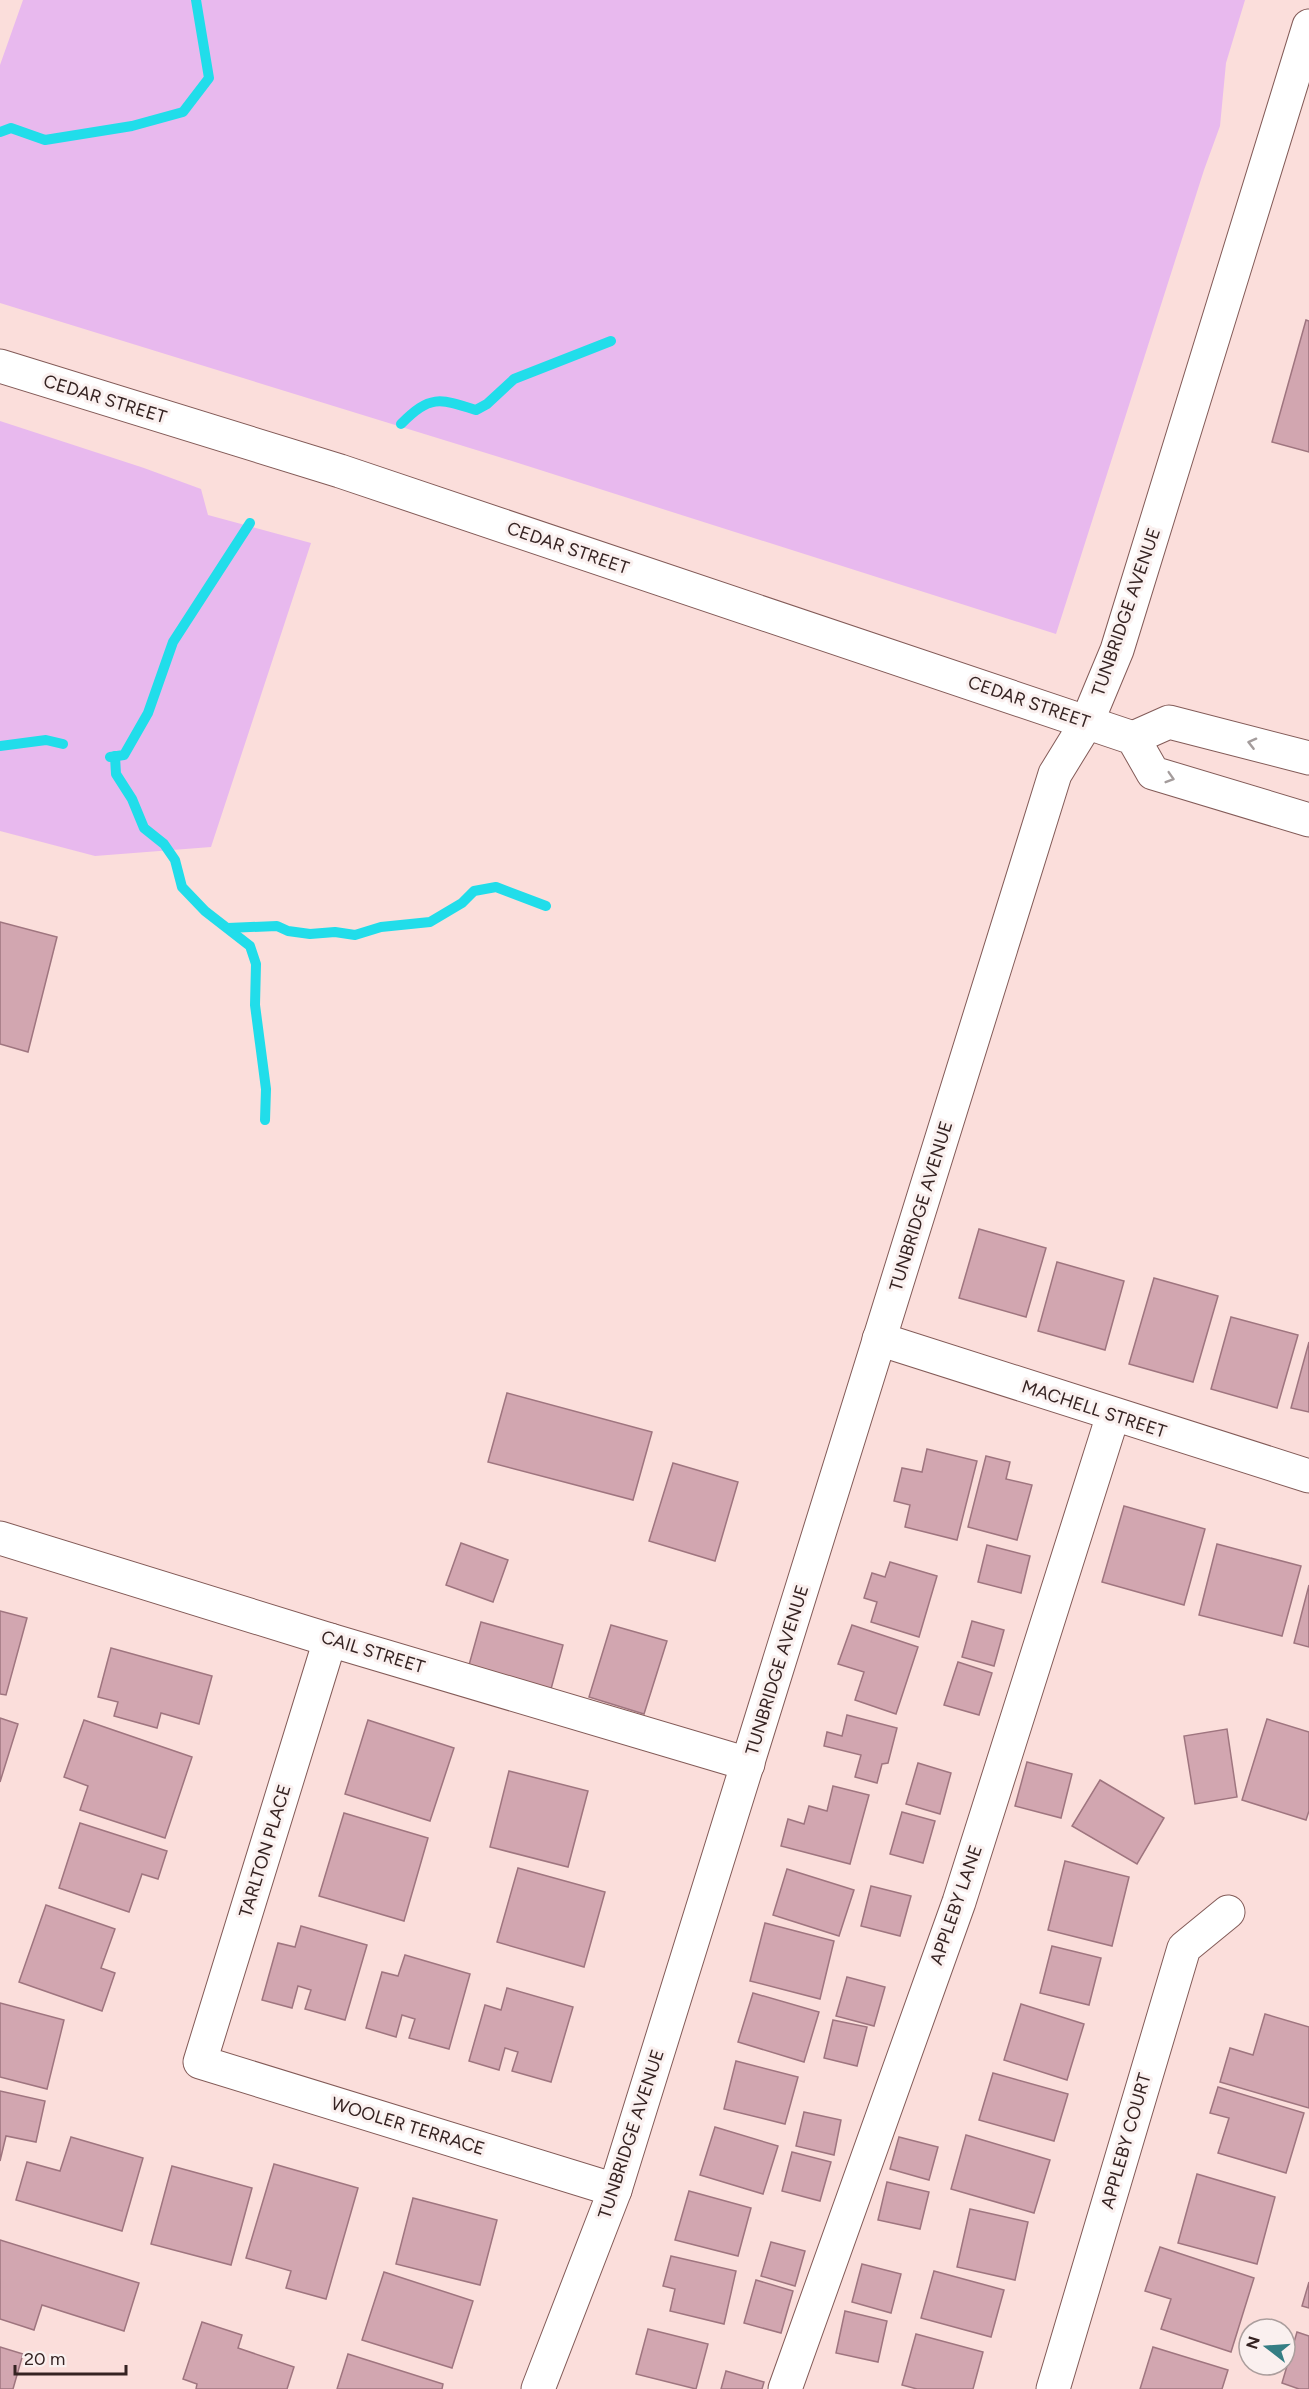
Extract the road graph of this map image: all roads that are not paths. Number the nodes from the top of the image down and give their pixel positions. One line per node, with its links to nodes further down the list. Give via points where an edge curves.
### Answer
1 (1309, 26): 3 (street, TUNBRIDGE AVENUE, via 1117,650)
2 (0, 366): 3 (street, CEDAR STREET, via 340,471)
3 (1087, 722): 4 (street, CEDAR STREET); 7 (street, TUNBRIDGE AVENUE, via 1055,774)
4 (1133, 738): 5 (street, one-way to 4, via 1169,722); 6 (street, one-way to 6, via 1154,773)
5 (1309, 758)
6 (1309, 820)
7 (879, 1339): 8 (street, MACHELL STREET); 12 (street, TUNBRIDGE AVENUE)
8 (1113, 1415): 9 (street, MACHELL STREET); 17 (street, APPLEBY LANE, via 958,1902)
9 (1309, 1476)
10 (0, 1538): 11 (street, CAIL STREET)
11 (330, 1640): 12 (street, CAIL STREET); 14 (street, TARLTON PLACE)
12 (748, 1764): 15 (street, TUNBRIDGE AVENUE)
13 (1228, 1912): 18 (street, APPLEBY COURT, via 1184,1948)
14 (200, 2062): 15 (street, WOOLER TERRACE)
15 (615, 2190): 16 (street, TUNBRIDGE AVENUE)
16 (538, 2389)
17 (785, 2389)
18 (1053, 2389)

